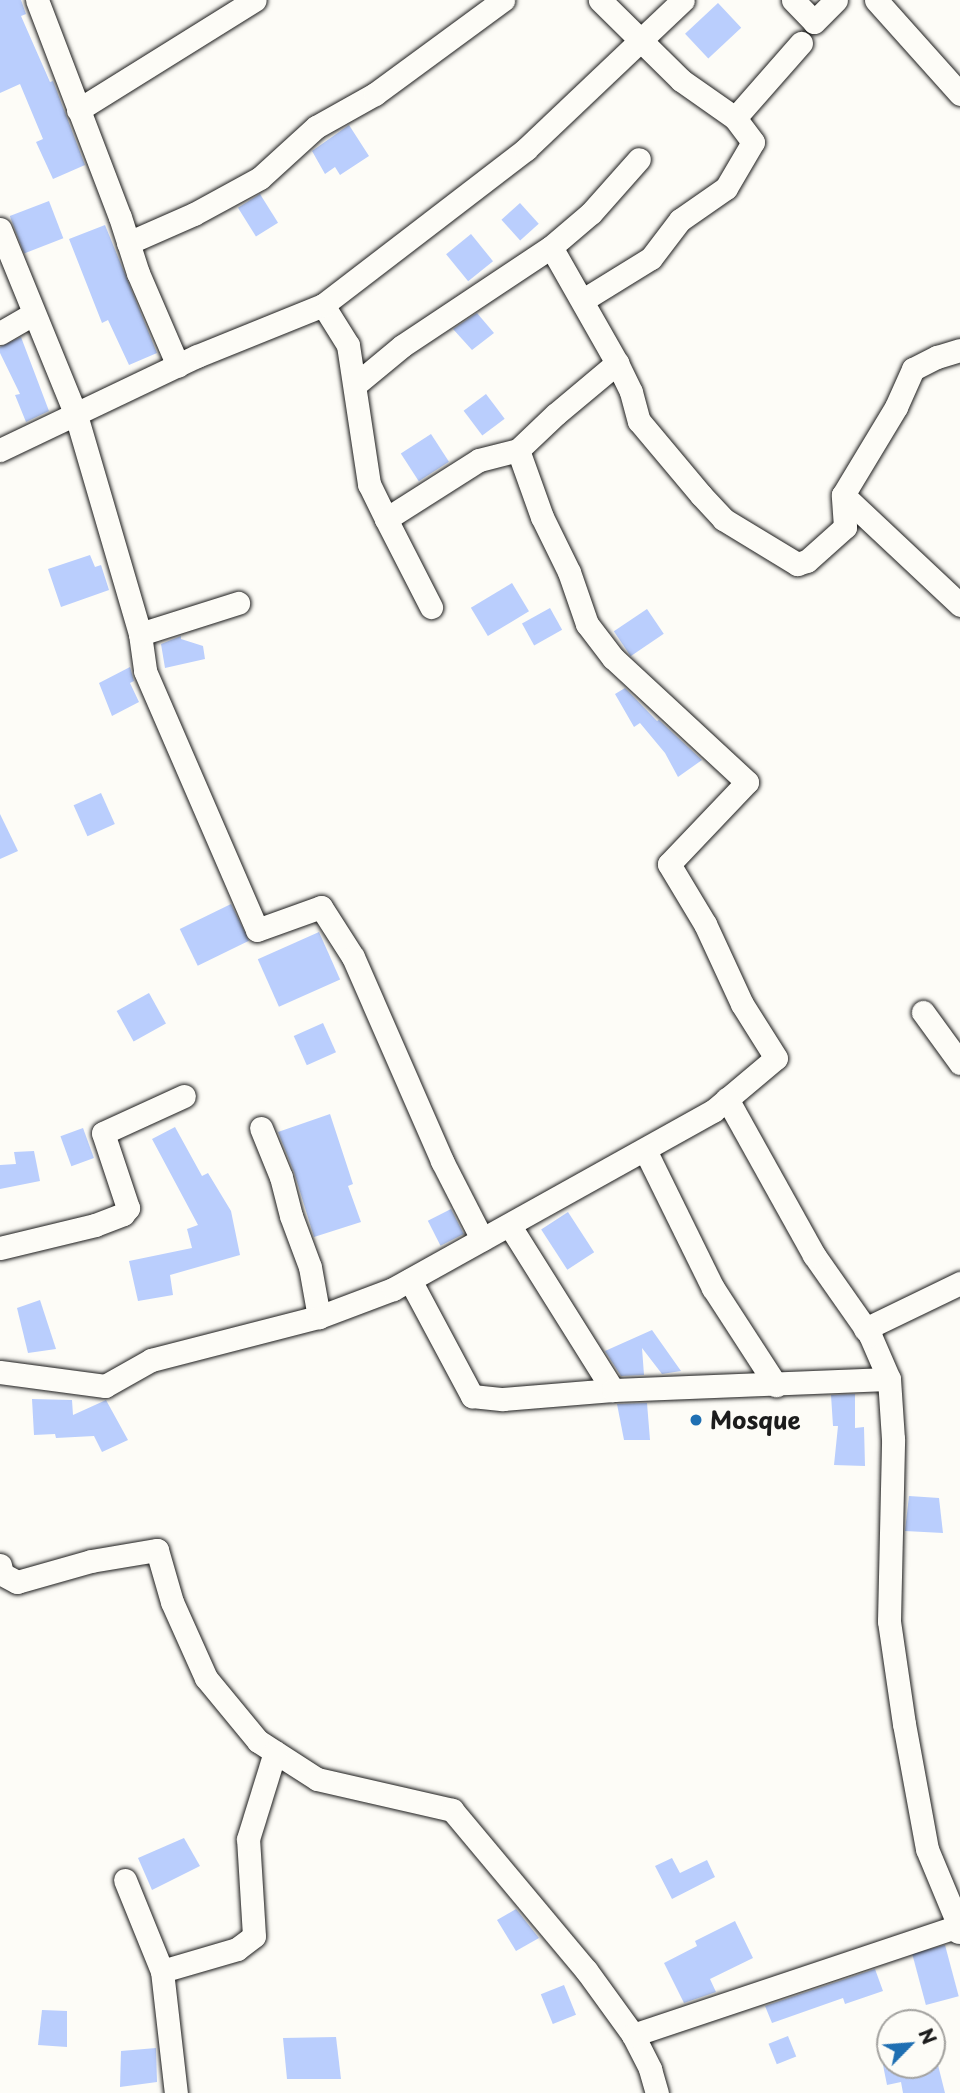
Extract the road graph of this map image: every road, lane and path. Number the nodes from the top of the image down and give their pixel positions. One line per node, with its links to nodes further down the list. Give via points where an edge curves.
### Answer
1 (37, 0): 12 (street)
2 (255, 0): 12 (street)
3 (503, 0): 16 (street, via 375,94 316,127 260,178)
4 (600, 0): 9 (street)
5 (683, 0): 9 (street)
6 (793, 0): 7 (street, via 814,22)
7 (836, 0)
8 (876, 0): 11 (street)
9 (643, 40): 13 (street, via 681,80); 19 (street, via 526,149)
10 (801, 43): 13 (street)
11 (960, 94)
12 (78, 110): 16 (street)
13 (735, 118): 18 (street, via 753,142 726,188 680,220 651,258)
14 (639, 159): 17 (street, via 591,213)
15 (0, 229): 20 (street)
16 (128, 243): 24 (street)
17 (551, 247): 18 (street); 25 (street, via 402,346)
18 (583, 300): 23 (street)
19 (323, 305): 24 (street); 25 (street, via 348,345)
20 (33, 314): 21 (street); 26 (street)
21 (0, 332)
22 (960, 351): 29 (street, via 937,356 913,369 896,407)
23 (617, 363): 28 (street); 29 (street, via 639,421 701,495 723,519 797,564 807,561 845,527)
24 (178, 366): 26 (street)
25 (355, 385): 30 (street, via 369,484)
26 (76, 415): 27 (street); 34 (street)
27 (0, 450)
28 (518, 450): 30 (street, via 479,460); 38 (street, via 587,624 613,658 747,782 669,864 705,925 742,1004 776,1058)
29 (843, 495): 32 (street)
30 (386, 519): 33 (street)
31 (238, 603): 34 (street)
32 (960, 605)
33 (431, 607)
34 (140, 634): 42 (street, via 145,671 156,701 257,930 321,908 353,957 442,1161)
35 (923, 1012): 36 (street)
36 (960, 1063)
37 (184, 1096): 43 (street, via 103,1133 128,1208 122,1214)
38 (727, 1099): 40 (street); 47 (street, via 814,1255)
39 (261, 1128): 46 (street, via 310,1267)
40 (645, 1150): 41 (street); 50 (street, via 713,1288)
41 (510, 1226): 42 (street); 51 (street)
42 (482, 1239): 44 (street)
43 (0, 1248)
44 (410, 1280): 46 (street); 51 (street, via 472,1396 503,1399)
45 (960, 1283): 47 (street)
46 (319, 1317): 48 (street, via 152,1360 105,1386)
47 (865, 1329): 49 (street)
48 (0, 1372)
49 (889, 1379): 50 (street); 55 (street, via 893,1439 889,1621 927,1849)
50 (776, 1385): 51 (street)
51 (613, 1390)
52 (1, 1576): 53 (street, via 17,1582 91,1561 157,1550 172,1602 205,1678 258,1741)
53 (275, 1752): 56 (street, via 248,1839 254,1936 237,1949); 57 (street, via 317,1779 452,1810 525,1893)
54 (125, 1880): 56 (street)
55 (960, 1927): 57 (street)
56 (162, 1971): 58 (street)
57 (633, 2035): 59 (street)
58 (176, 2093)
59 (657, 2093)

